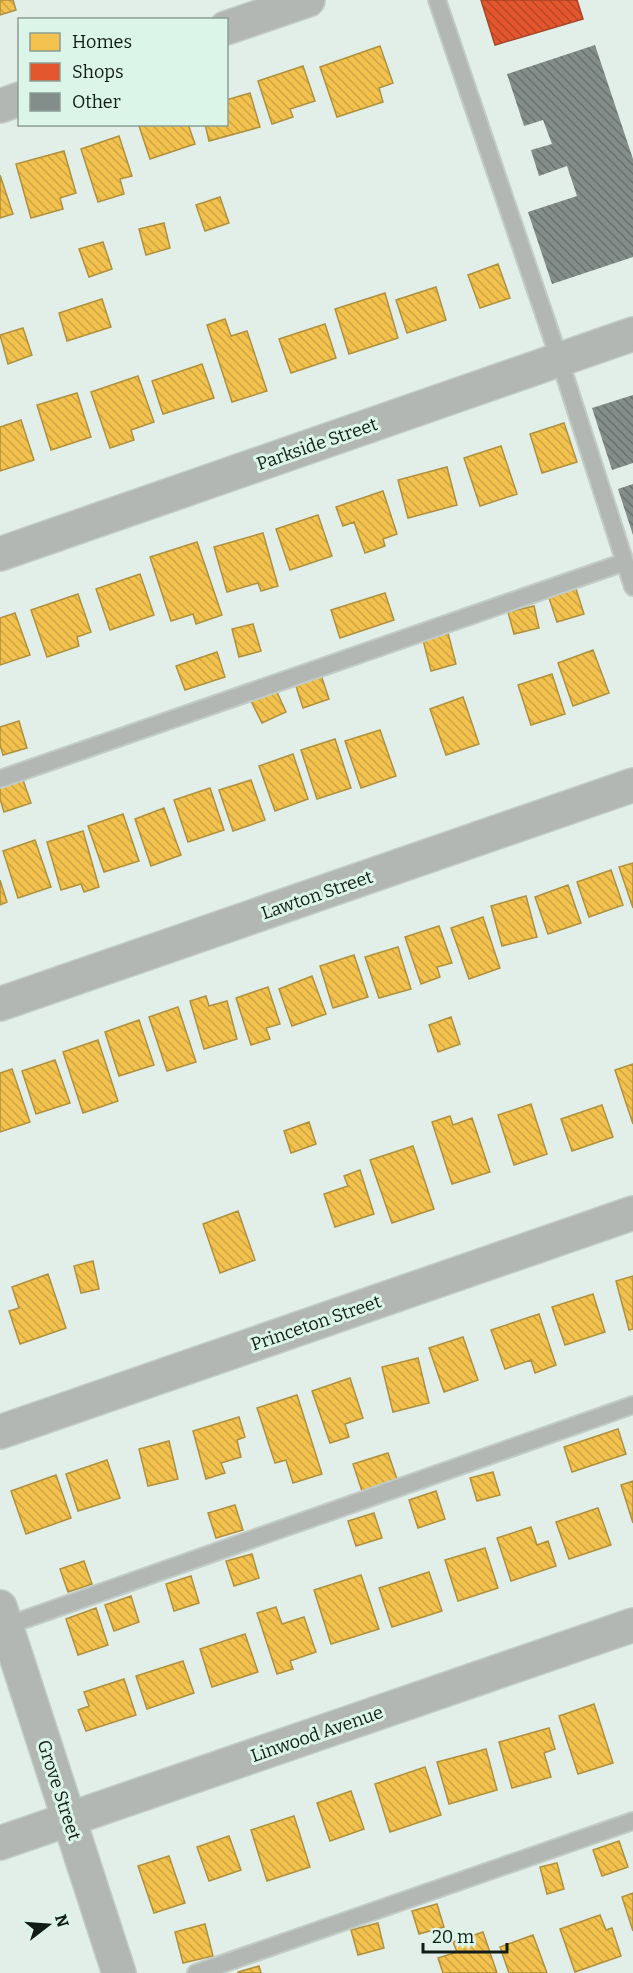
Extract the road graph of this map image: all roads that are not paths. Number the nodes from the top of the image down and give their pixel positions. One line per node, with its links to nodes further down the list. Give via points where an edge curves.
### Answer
1 (308, 0): 3 (street)
2 (437, 0): 7 (lane)
3 (228, 27)
4 (18, 100): 5 (street)
5 (0, 106)
6 (633, 334): 7 (street, Parkside Street)
7 (560, 361): 8 (street, Parkside Street); 9 (lane)
8 (0, 554)
9 (625, 562): 10 (lane); 11 (lane)
10 (633, 587)
11 (0, 779)
12 (633, 785): 13 (street, Lawton Street)
13 (0, 1004)
14 (633, 1213): 16 (street, Princeton Street)
15 (633, 1405): 17 (lane)
16 (0, 1432)
17 (2, 1620): 19 (street, Grove Street)
18 (633, 1625): 19 (street, Linwood Avenue)
19 (69, 1820): 21 (street, Linwood Avenue); 22 (street, Grove Street)
20 (633, 1821): 23 (lane)
21 (0, 1843)
22 (119, 1973)
23 (196, 1973)

